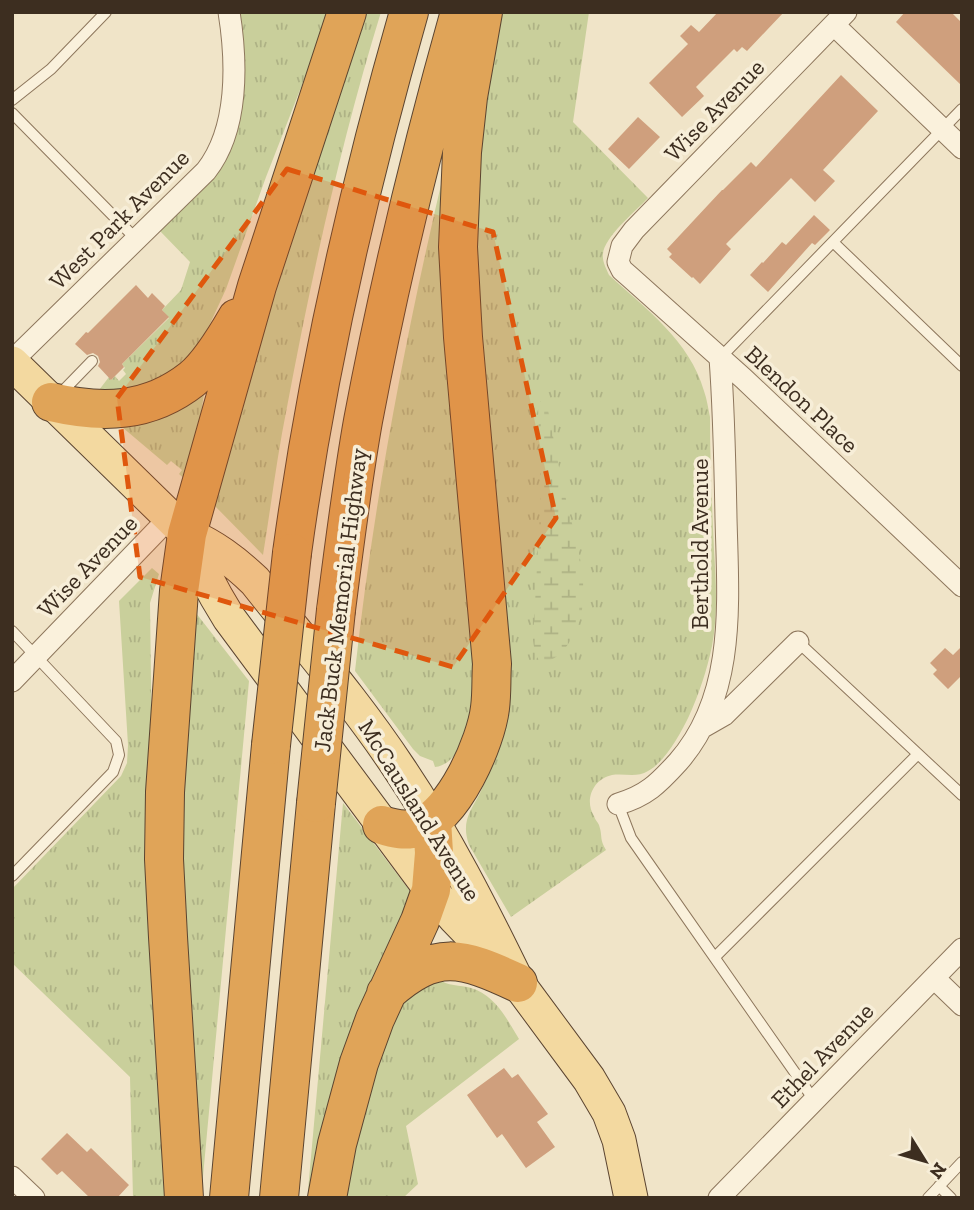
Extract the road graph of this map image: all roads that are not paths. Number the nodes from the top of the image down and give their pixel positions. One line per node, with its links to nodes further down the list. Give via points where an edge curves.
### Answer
1 (106, 12): 8 (lane, via 51,69)
2 (229, 12): 13 (street, West Park Avenue, via 234,43 232,114 216,159)
3 (346, 12): 16 (highway)
4 (409, 12): 49 (highway, Jack Buck Memorial Highway, bridge, via 335,305 300,496 271,745)
5 (460, 12): 50 (highway, Jack Buck Memorial Highway, bridge, via 409,201 351,497 316,803)
6 (483, 12): 32 (highway, via 465,124 458,247 492,664 490,708 475,759 451,800)
7 (840, 18): 11 (street); 15 (street, Wise Avenue)
8 (12, 100)
9 (962, 109): 11 (lane)
10 (12, 113): 13 (lane)
11 (942, 129): 12 (street); 14 (lane)
12 (962, 148)
13 (137, 240): 19 (street, West Park Avenue)
14 (833, 242): 17 (lane); 20 (lane)
15 (622, 246): 17 (street, Blendon Place, via 618,262 622,270)
16 (257, 286): 21 (highway, via 210,358 193,378 169,394 144,405 116,409); 22 (highway)
17 (720, 358): 23 (street, Blendon Place); 28 (street, Berthold Avenue, via 728,602 724,657)
18 (92, 361): 21 (lane)
19 (12, 362): 21 (main road, McCausland Avenue)
20 (962, 366)
21 (51, 402): 22 (main road, McCausland Avenue)
22 (178, 526): 26 (street, Wise Avenue); 32 (main road, McCausland Avenue, via 236,562 255,581 366,721); 33 (main road, McCausland Avenue, via 229,618); 48 (highway, via 164,859)
23 (962, 586)
24 (12, 631): 26 (lane)
25 (797, 642): 28 (street, Berthold Avenue, via 724,715); 29 (lane)
26 (37, 656): 27 (street, Wise Avenue); 34 (lane, via 117,741 119,755 113,772)
27 (12, 681)
28 (703, 727): 31 (street, Berthold Avenue, via 665,777 647,793)
29 (918, 754): 30 (lane); 37 (lane)
30 (962, 795)
31 (618, 804): 37 (lane, via 631,838)
32 (432, 820): 33 (highway, via 407,830); 35 (highway); 39 (main road, McCausland Avenue)
33 (382, 825): 35 (main road, McCausland Avenue)
34 (12, 876)
35 (431, 890): 39 (main road, McCausland Avenue); 40 (highway)
36 (962, 949): 38 (street, Ethel Avenue)
37 (715, 957): 42 (lane)
38 (934, 978): 41 (street); 42 (street, Ethel Avenue)
39 (518, 983): 40 (highway, via 470,963 443,961 412,973); 52 (main road, McCausland Avenue, via 609,1113)
40 (386, 993): 51 (highway, via 359,1063)
41 (962, 1005)
42 (814, 1100): 46 (street, Ethel Avenue)
43 (962, 1162): 45 (lane)
44 (12, 1177): 47 (street)
45 (939, 1186): 53 (lane); 54 (lane)
46 (731, 1194)
47 (34, 1198)
48 (184, 1198)
49 (229, 1198)
50 (279, 1198)
51 (327, 1198)
52 (631, 1198)
53 (928, 1198)
54 (951, 1198)

